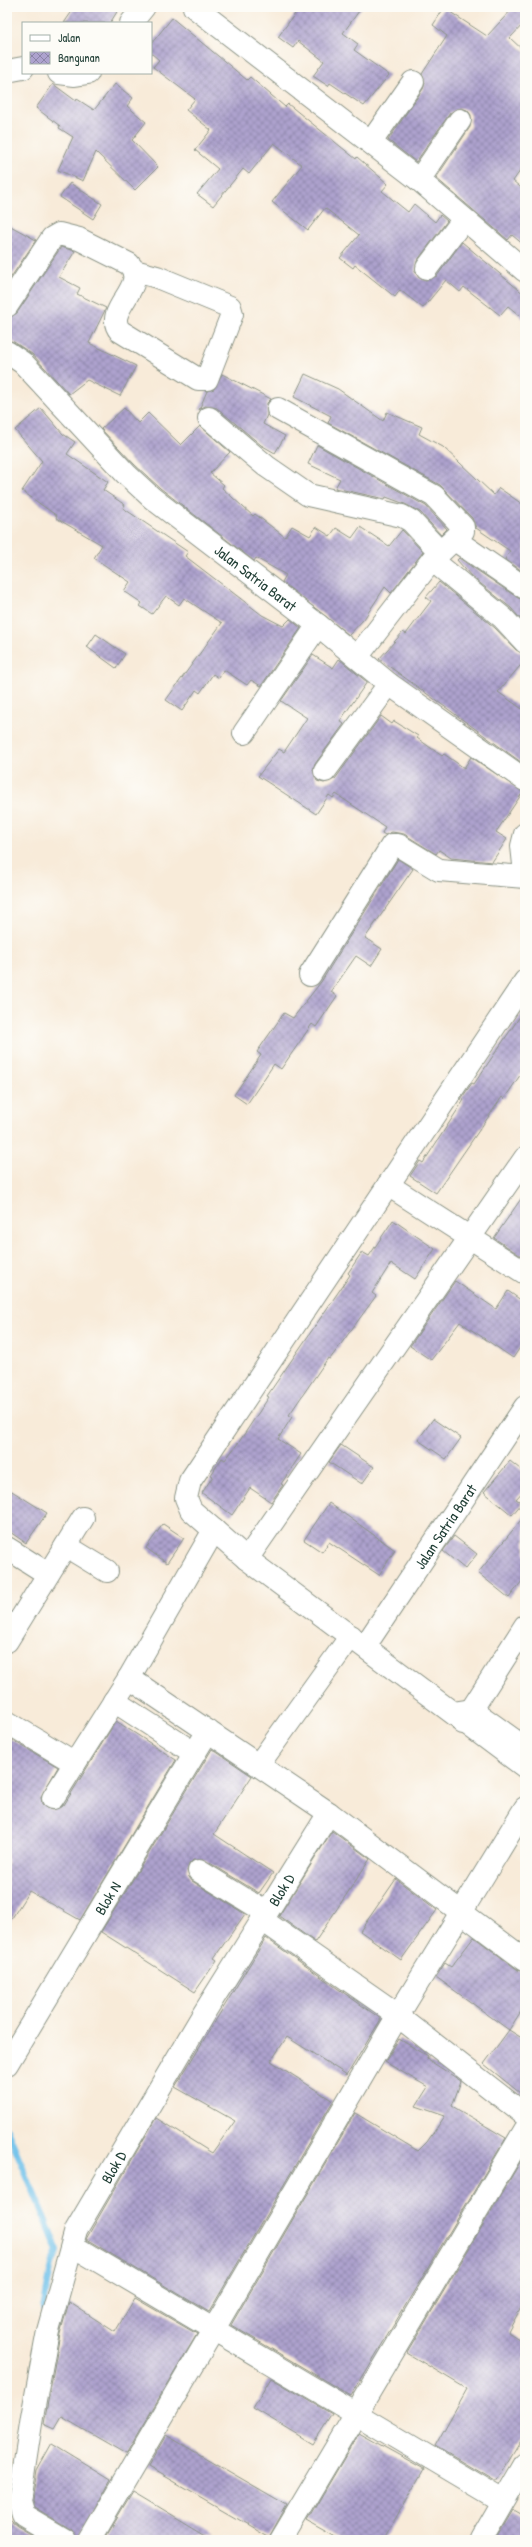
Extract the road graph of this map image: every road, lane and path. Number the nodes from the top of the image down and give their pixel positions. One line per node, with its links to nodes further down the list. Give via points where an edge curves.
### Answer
1 (144, 7): 3 (street)
2 (194, 7): 10 (street)
3 (132, 22)
4 (22, 68): 5 (street)
5 (7, 71)
6 (67, 74): 7 (street)
7 (82, 74)
8 (413, 82): 10 (street)
9 (460, 120): 11 (street)
10 (371, 142): 11 (street)
11 (419, 180): 12 (street)
12 (464, 219): 13 (street); 15 (street)
13 (428, 268)
14 (135, 271): 14 (street, via 135,282 118,314 118,329 198,379 207,379 232,314 230,307 157,277); 16 (street, via 129,264 79,239 59,234 43,249)
15 (525, 271)
16 (7, 306)
17 (7, 352): 22 (street, Jalan Satria Barat, via 23,363 126,474 152,498)
18 (278, 409): 20 (street, via 434,496 463,526 463,531)
19 (209, 418): 20 (street, via 266,466 308,495 402,516)
20 (442, 551): 21 (street); 23 (street); 24 (street)
21 (525, 588)
22 (318, 625): 24 (street, Jalan Satria Barat); 26 (street)
23 (525, 642)
24 (357, 657): 25 (street, Jalan Satria Barat)
25 (390, 684): 27 (street); 28 (street, Jalan Satria Barat)
26 (244, 733)
27 (325, 771)
28 (525, 780)
29 (525, 834): 30 (street, via 522,846)
30 (525, 874)
31 (525, 877): 32 (street, via 439,870 398,845 392,845)
32 (310, 975)
33 (525, 981): 35 (street)
34 (525, 1158): 36 (street)
35 (388, 1185): 36 (street); 41 (street, via 190,1480 186,1492 188,1504)
36 (472, 1237): 37 (street); 44 (street)
37 (525, 1273)
38 (525, 1407): 39 (street, Jalan Satria Barat)
39 (519, 1431): 49 (street, Jalan Satria Barat)
40 (83, 1518): 42 (street)
41 (214, 1530): 44 (street); 50 (street)
42 (66, 1546): 45 (street); 46 (street)
43 (7, 1548): 46 (street)
44 (246, 1559): 49 (street)
45 (106, 1571)
46 (48, 1574): 48 (street)
47 (525, 1626): 52 (street)
48 (7, 1641)
49 (358, 1641): 52 (street); 58 (street, Jalan Satria Barat)
50 (129, 1678): 51 (street); 54 (street)
51 (114, 1701): 56 (street); 57 (street)
52 (463, 1715): 55 (street); 59 (street)
53 (7, 1722): 57 (street)
54 (208, 1731): 56 (street, Blok N); 58 (street)
55 (525, 1748)
56 (194, 1753): 68 (street, Blok N)
57 (75, 1763): 60 (street)
58 (259, 1764): 62 (street)
59 (525, 1767)
60 (53, 1798)
61 (525, 1808): 64 (street)
62 (329, 1813): 64 (street); 65 (street, Blok D)
63 (199, 1870): 65 (street, via 259,1908)
64 (460, 1911): 66 (street); 67 (street)
65 (265, 1916): 67 (street, via 268,1924 384,2005); 71 (street, Blok D, via 204,2013 76,2230)
66 (525, 1960)
67 (397, 2017): 69 (street); 72 (street)
68 (7, 2064)
69 (525, 2115)
70 (525, 2130): 73 (street)
71 (73, 2246): 72 (street); 76 (street, Blok D, via 48,2332 19,2501 23,2515)
72 (213, 2330): 73 (street); 77 (street)
73 (357, 2414): 75 (street); 78 (street)
74 (525, 2464): 75 (street)
75 (503, 2501): 79 (street)
76 (65, 2540)
77 (90, 2540)
78 (281, 2540)
79 (480, 2540)

